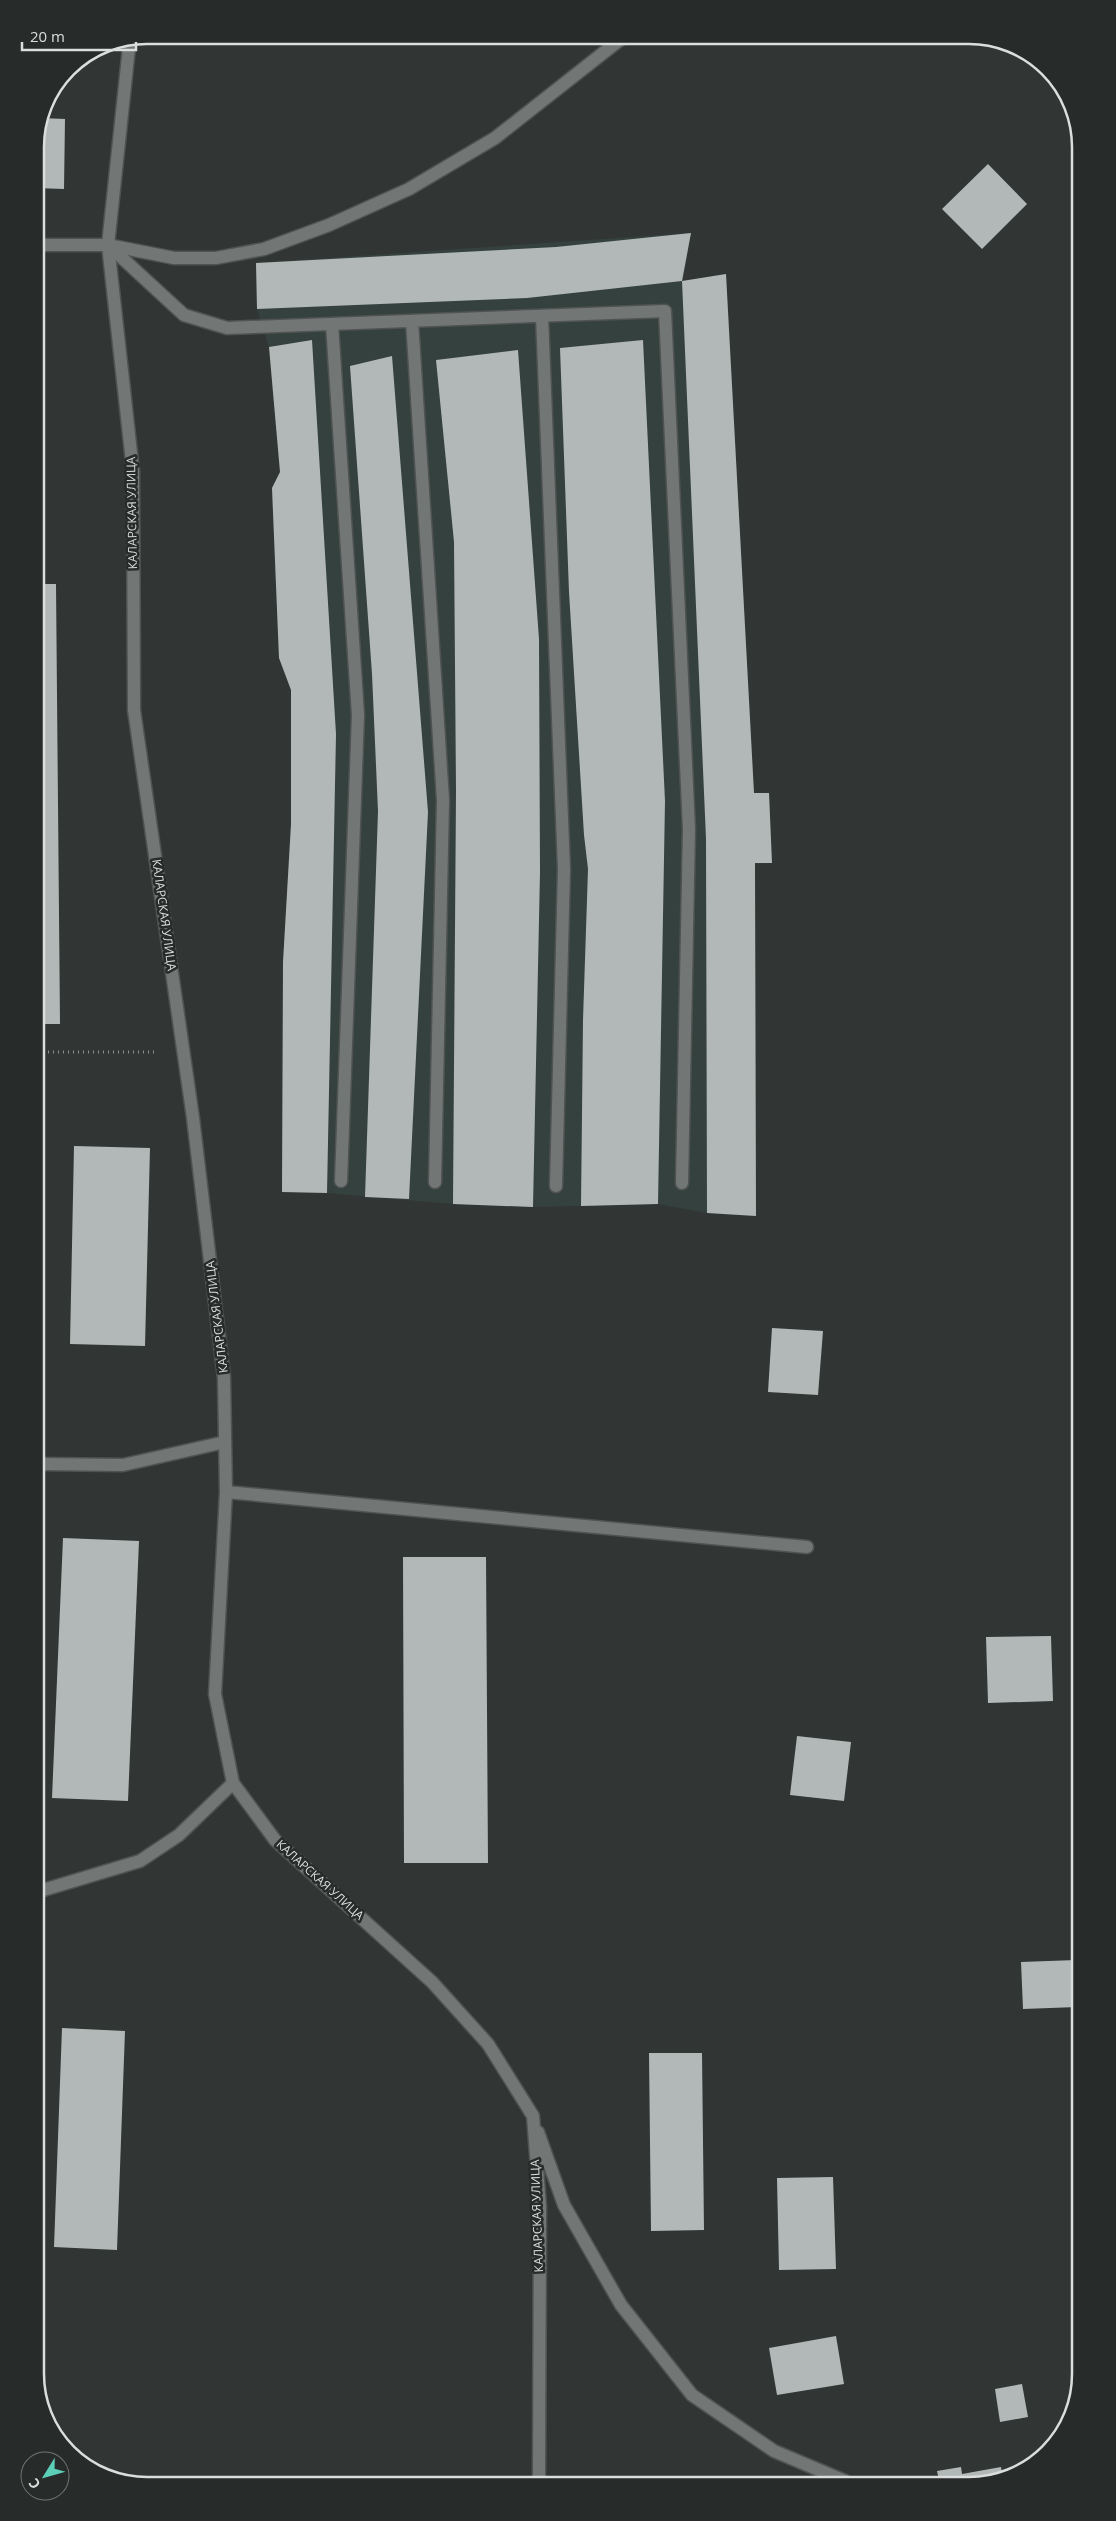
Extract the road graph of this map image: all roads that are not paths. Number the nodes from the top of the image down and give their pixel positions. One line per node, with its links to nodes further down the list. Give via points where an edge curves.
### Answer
1 (615, 44): 4 (street, via 495,138 409,189 329,225 264,249 216,258 174,258)
2 (129, 46): 4 (street, КАЛАРСКАЯ УЛИЦА)
3 (44, 245): 4 (street)
4 (108, 245): 7 (street, via 184,315 227,328); 12 (street, КАЛАРСКАЯ УЛИЦА, via 132,471 134,710 184,1052 224,1378)
5 (542, 316): 6 (street); 10 (street, via 665,311 689,829); 11 (street, via 564,869)
6 (412, 321): 7 (street); 9 (street, via 443,800)
7 (332, 324): 8 (street, via 358,715)
8 (341, 1180)
9 (435, 1182)
10 (682, 1183)
11 (556, 1186)
12 (225, 1442): 13 (street, via 123,1465); 14 (street, КАЛАРСКАЯ УЛИЦА)
13 (44, 1464)
14 (226, 1492): 15 (street); 16 (street, КАЛАРСКАЯ УЛИЦА, via 215,1694)
15 (807, 1547)
16 (233, 1782): 17 (street, via 179,1836 140,1862); 18 (street, КАЛАРСКАЯ УЛИЦА, via 275,1840 432,1982 488,2044)
17 (44, 1889)
18 (532, 2116): 19 (street, КАЛАРСКАЯ УЛИЦА, via 540,2207); 20 (street, via 564,2205 621,2305 692,2395 774,2451)
19 (539, 2477)
20 (836, 2477)

